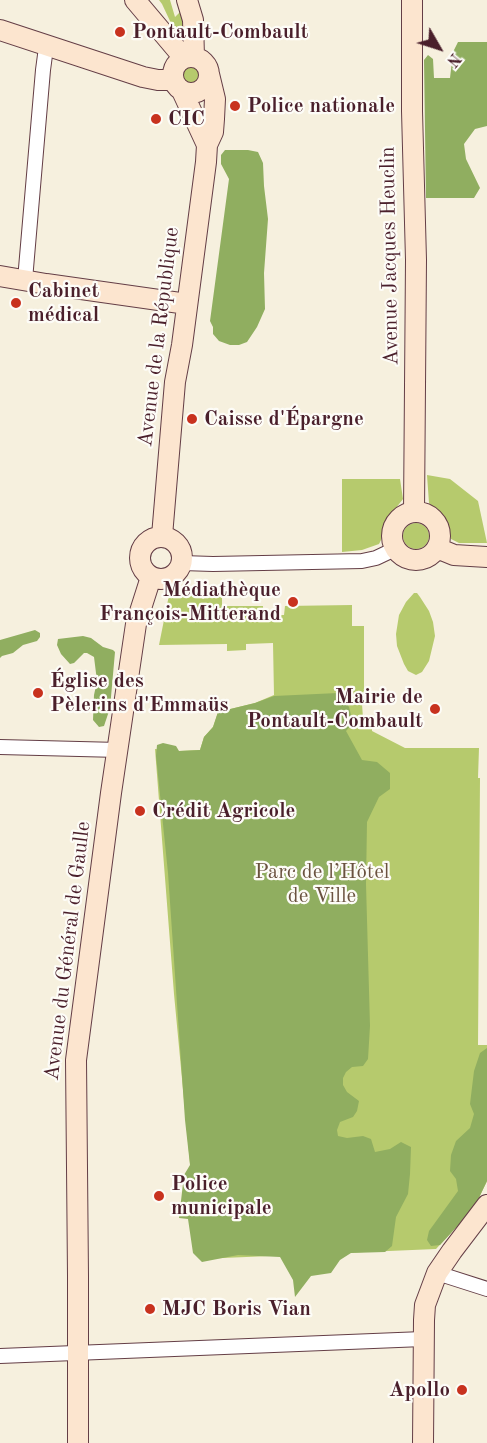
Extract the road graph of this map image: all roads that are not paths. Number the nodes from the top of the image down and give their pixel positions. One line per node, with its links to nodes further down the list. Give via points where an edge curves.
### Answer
1 (135, 0): 6 (street)
2 (187, 0): 6 (street, via 192,20)
3 (412, 0): 13 (street, Avenue Jacques Heuclin)
4 (0, 30): 5 (street)
5 (48, 45): 8 (street); 11 (street)
6 (189, 57): 7 (street, via 205,63); 8 (street, via 176,64 173,74)
7 (209, 74): 8 (street, via 206,85 198,92); 9 (street, Avenue de la République, via 215,99 213,132)
8 (177, 85): 9 (street, Avenue de la République)
9 (207, 145): 12 (street, Avenue de la République)
10 (0, 276): 11 (street)
11 (25, 280): 12 (street)
12 (187, 304): 14 (street, Avenue de la République)
13 (414, 512): 15 (street, via 429,515 438,526); 16 (street, via 406,513 394,525)
14 (162, 536): 18 (street, via 176,542); 19 (street, via 149,540 141,550 142,568)
15 (437, 548): 16 (street, via 427,558 413,560); 17 (street, via 454,555)
16 (395, 549): 18 (street, via 362,561)
17 (487, 557)
18 (182, 562): 19 (street, via 170,577)
19 (151, 577): 21 (street, Avenue du Général de Gaulle, via 136,624)
20 (0, 747): 21 (street)
21 (118, 750): 26 (street, Avenue du Général de Gaulle, via 76,1060)
22 (487, 1205): 23 (street)
23 (437, 1273): 24 (street); 25 (street, via 425,1305)
24 (487, 1289)
25 (423, 1339): 26 (street); 29 (street)
26 (79, 1353): 27 (street); 28 (street, Avenue du Général de Gaulle)
27 (0, 1356)
28 (78, 1443)
29 (423, 1443)

